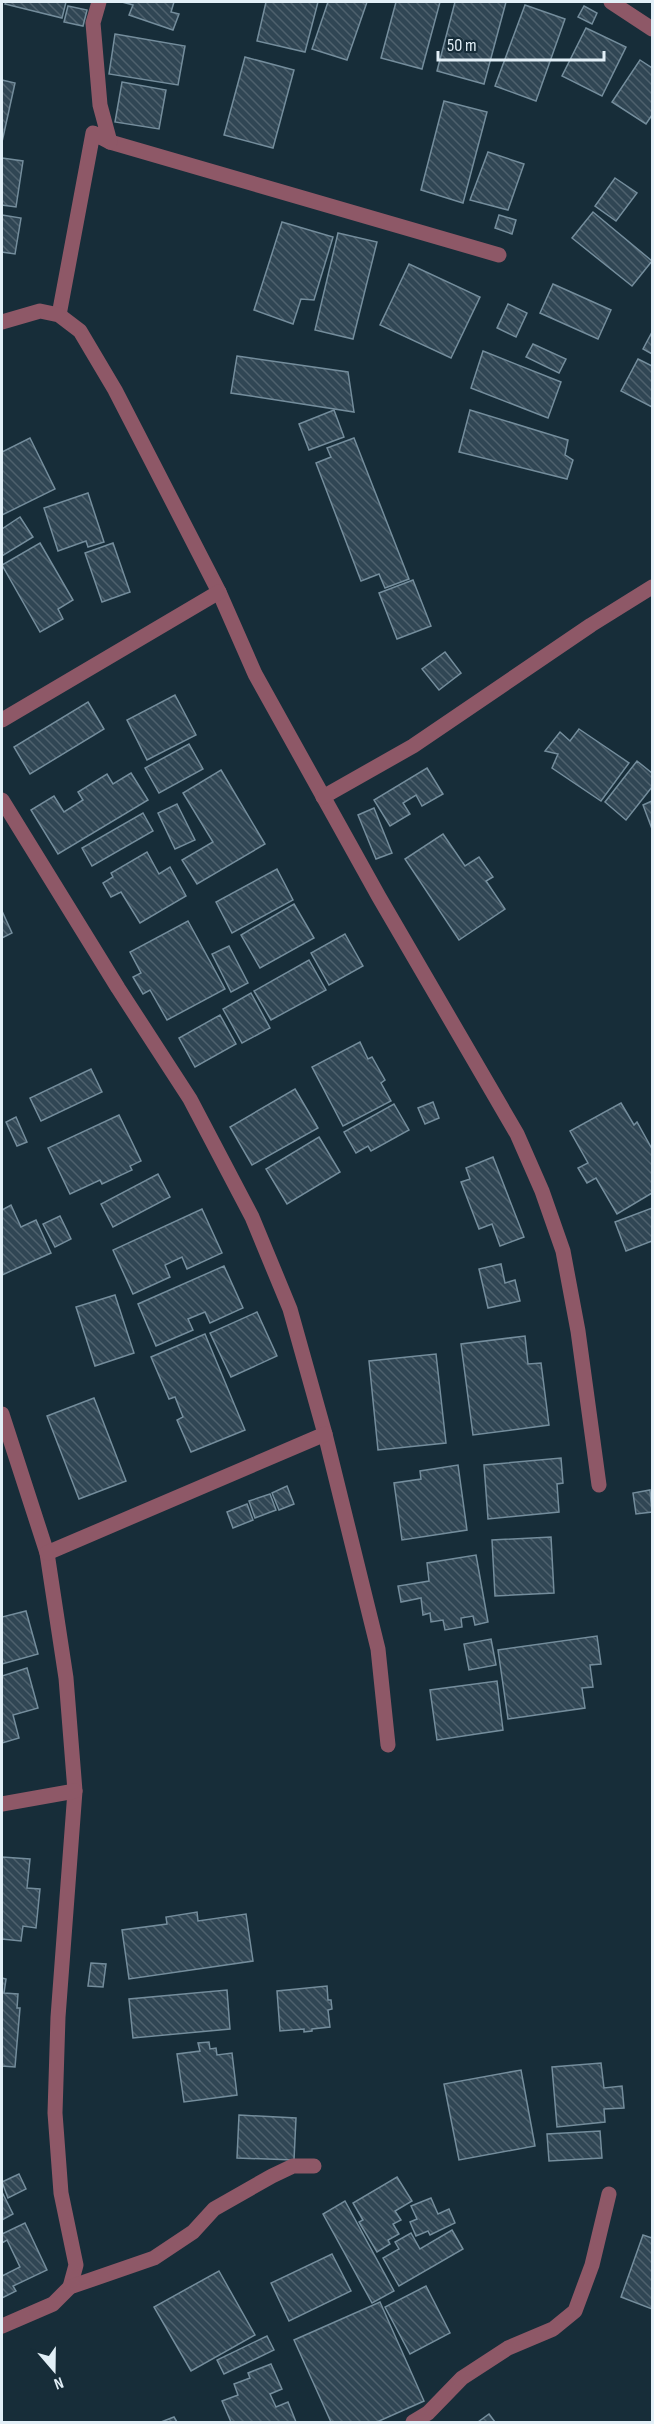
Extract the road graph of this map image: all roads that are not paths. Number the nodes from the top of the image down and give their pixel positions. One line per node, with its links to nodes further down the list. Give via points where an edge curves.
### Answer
1 (99, 2): 4 (street, via 93,23 100,105)
2 (611, 2): 3 (street)
3 (652, 29)
4 (110, 142): 5 (street); 6 (street, via 93,133)
5 (499, 255)
6 (59, 315): 7 (street, via 40,311); 9 (street, via 80,331 115,390)
7 (2, 322)
8 (652, 587): 11 (street, via 413,746)
9 (219, 592): 10 (street); 11 (street, via 255,674)
10 (2, 720)
11 (323, 796): 15 (street, via 517,1134 542,1191 563,1251)
12 (2, 800): 14 (street, via 190,1099 252,1217 290,1309)
13 (2, 1414): 16 (street)
14 (325, 1434): 16 (street); 17 (street, via 378,1649)
15 (599, 1485)
16 (47, 1553): 18 (street, via 66,1678)
17 (388, 1745)
18 (75, 1791): 19 (street); 22 (street, via 55,2113 61,2193 76,2265)
19 (2, 1804)
20 (314, 2166): 22 (street, via 293,2166 214,2208 193,2232 154,2258)
21 (609, 2194): 24 (street, via 592,2265 575,2311 553,2329 508,2348 462,2378 428,2413)
22 (70, 2287): 23 (street, via 53,2304)
23 (2, 2326)
24 (413, 2422)

